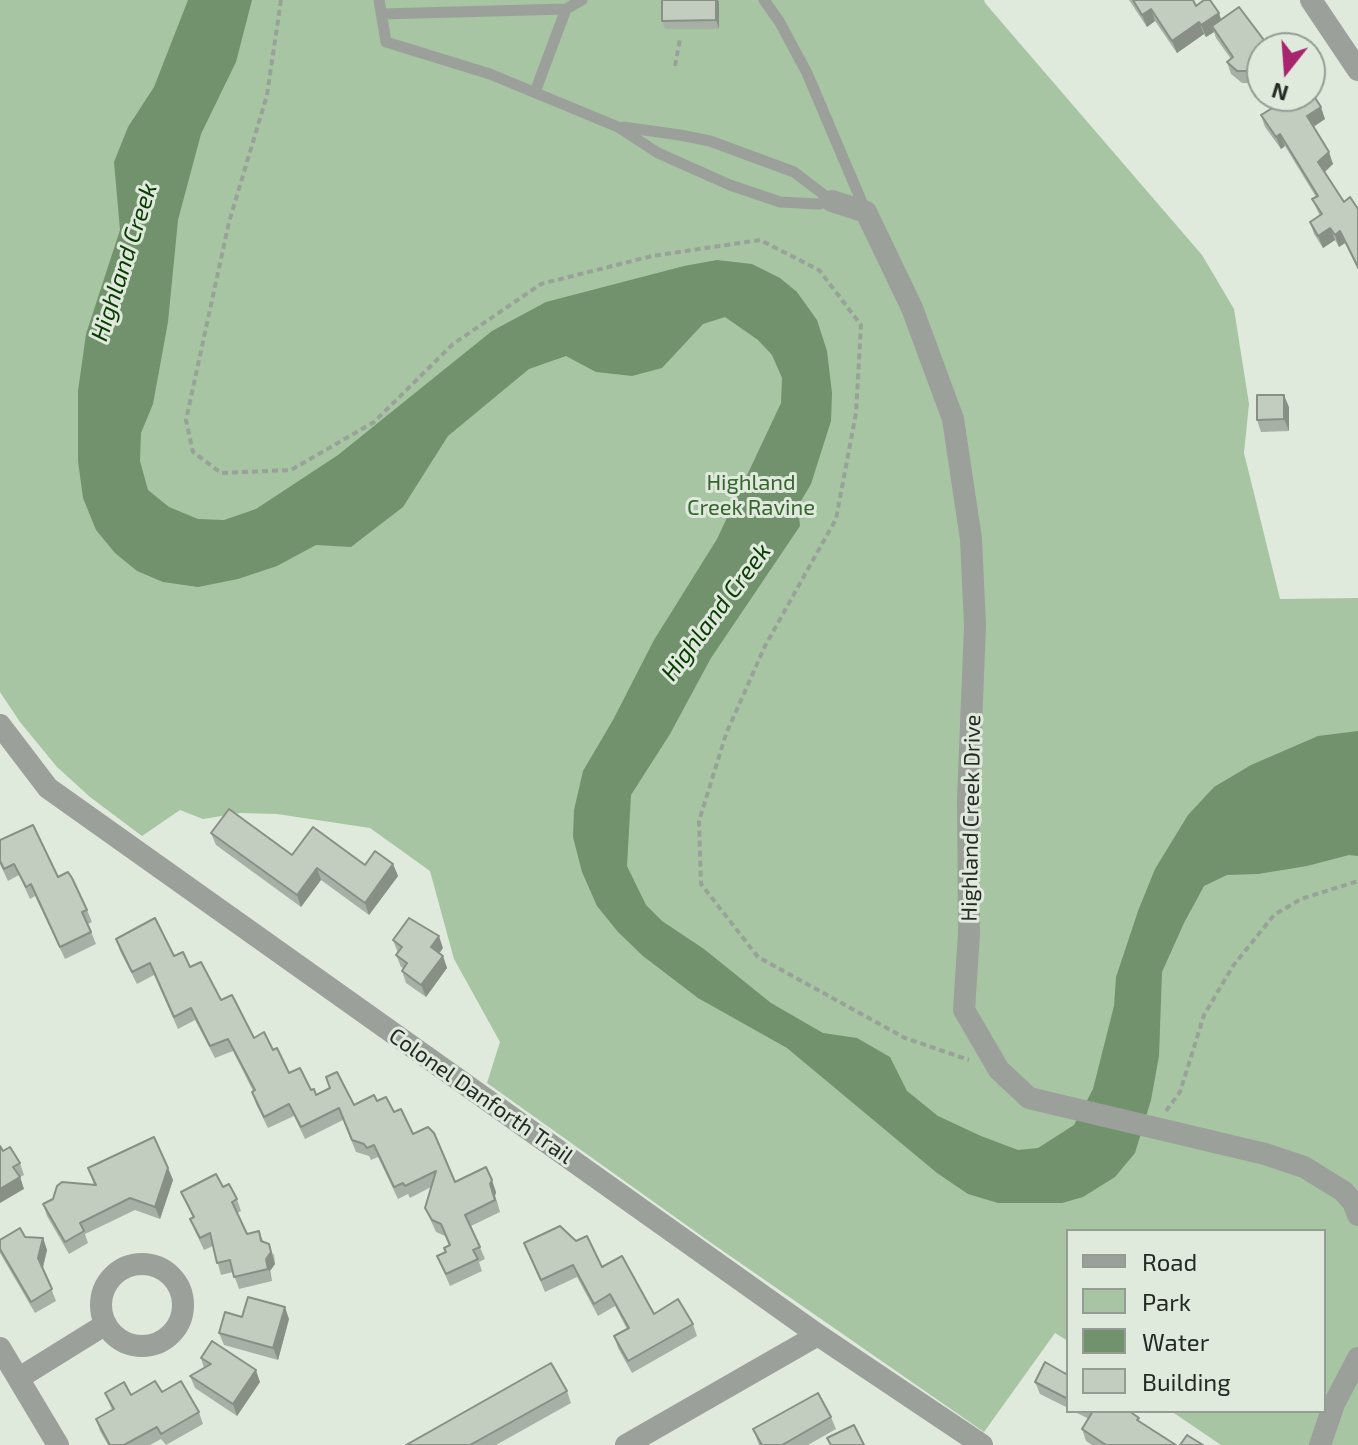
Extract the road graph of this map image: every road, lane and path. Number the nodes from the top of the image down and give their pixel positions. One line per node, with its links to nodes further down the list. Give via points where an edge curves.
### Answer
1 (281, 0): 17 (path, via 267,95 229,222 186,420 193,452 221,473 291,470 374,422 453,344 541,284 652,256 760,240 819,270 861,325 856,413 836,519 765,646 726,734 699,821 701,884 758,957 905,1038)
2 (379, 0): 7 (lane)
3 (582, 0): 6 (lane)
4 (764, 0): 14 (lane, via 807,73)
5 (1311, 0): 10 (street)
6 (566, 9): 7 (lane); 11 (lane)
7 (381, 14): 11 (lane, via 386,42)
8 (680, 39): 9 (path)
9 (675, 66)
10 (1358, 70)
11 (535, 92): 12 (lane)
12 (618, 127): 13 (lane, via 710,141 794,172); 13 (lane, via 658,153 742,189 792,204)
13 (832, 201): 14 (street)
14 (866, 212): 17 (street, Highland Creek Drive, via 912,308 953,419 971,539 975,626 964,1010)
15 (0, 725): 21 (street, Colonel Danforth Trail, via 48,788)
16 (1358, 881): 18 (path, via 1301,899 1274,915 1233,966 1204,1015 1180,1092)
17 (999, 1070): 18 (street, Highland Creek Drive, via 1029,1098)
18 (1154, 1127): 19 (street, Highland Creek Drive, via 1304,1167 1343,1191)
19 (1358, 1215)
20 (106, 1324): 24 (street)
21 (818, 1335): 26 (street); 27 (street, Colonel Danforth Trail)
22 (0, 1348): 24 (street)
23 (1358, 1358): 28 (street)
24 (19, 1378): 25 (street)
25 (58, 1445)
26 (626, 1445)
27 (982, 1445)
28 (1320, 1445)

